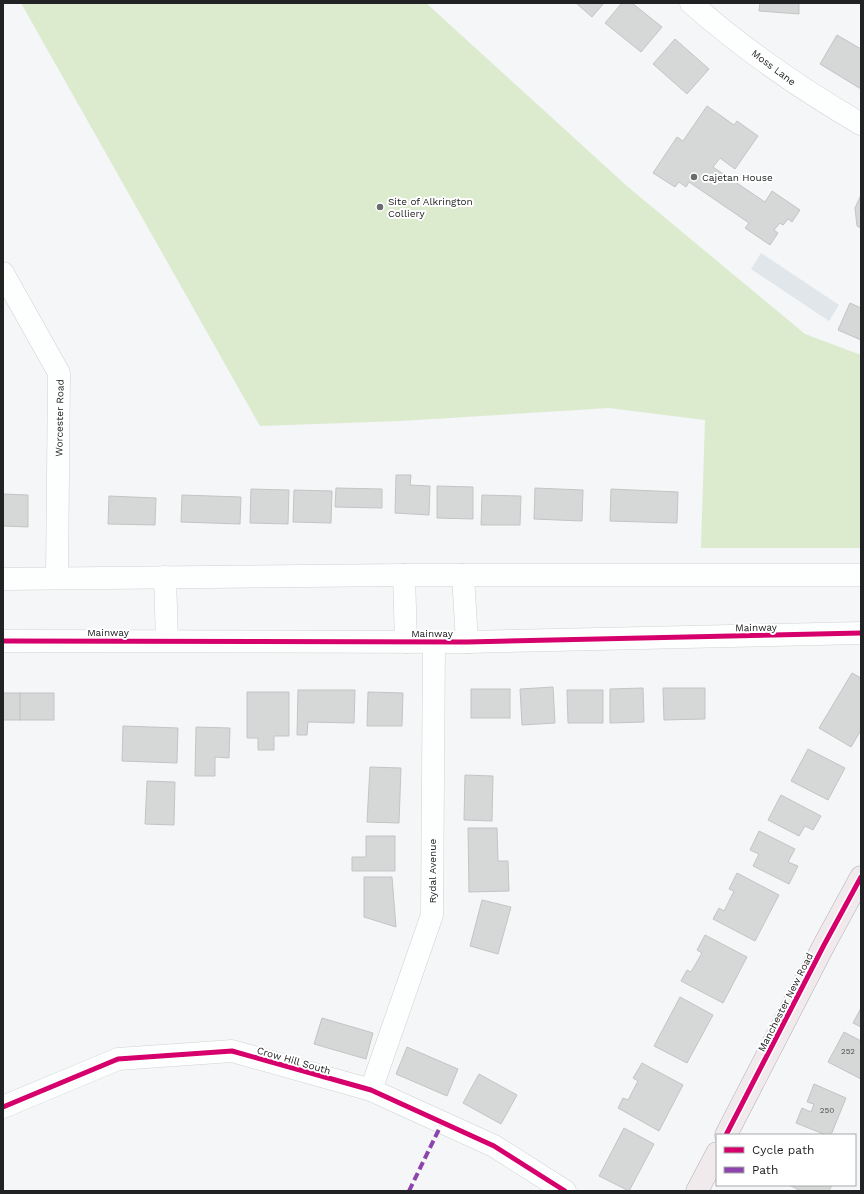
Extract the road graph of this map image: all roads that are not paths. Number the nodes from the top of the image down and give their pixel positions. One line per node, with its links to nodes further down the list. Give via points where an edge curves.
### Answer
1 (691, 3): 2 (street, Moss Lane)
2 (711, 11): 3 (street, Moss Lane, via 814,97)
3 (861, 124)
4 (3, 273): 9 (street, Worcester Road, via 59,373)
5 (404, 575): 6 (street); 8 (street); 14 (street)
6 (463, 575): 7 (street); 16 (street)
7 (861, 575)
8 (165, 577): 9 (street); 13 (street)
9 (57, 578): 10 (street)
10 (3, 579)
11 (861, 633): 16 (street, Mainway)
12 (3, 641): 13 (street, Mainway)
13 (167, 641): 14 (street, Mainway)
14 (406, 642): 15 (street, Mainway)
15 (434, 642): 16 (street, Mainway); 18 (street, Rydal Avenue, via 432,915)
16 (467, 642)
17 (861, 878): 20 (main road, Manchester New Road)
18 (371, 1090): 19 (street, Crow Hill South, via 232,1051 118,1059); 22 (street, Crow Hill South, via 494,1146)
19 (3, 1107)
20 (727, 1134)
21 (716, 1155): 23 (main road)
22 (566, 1191)
23 (697, 1191)

